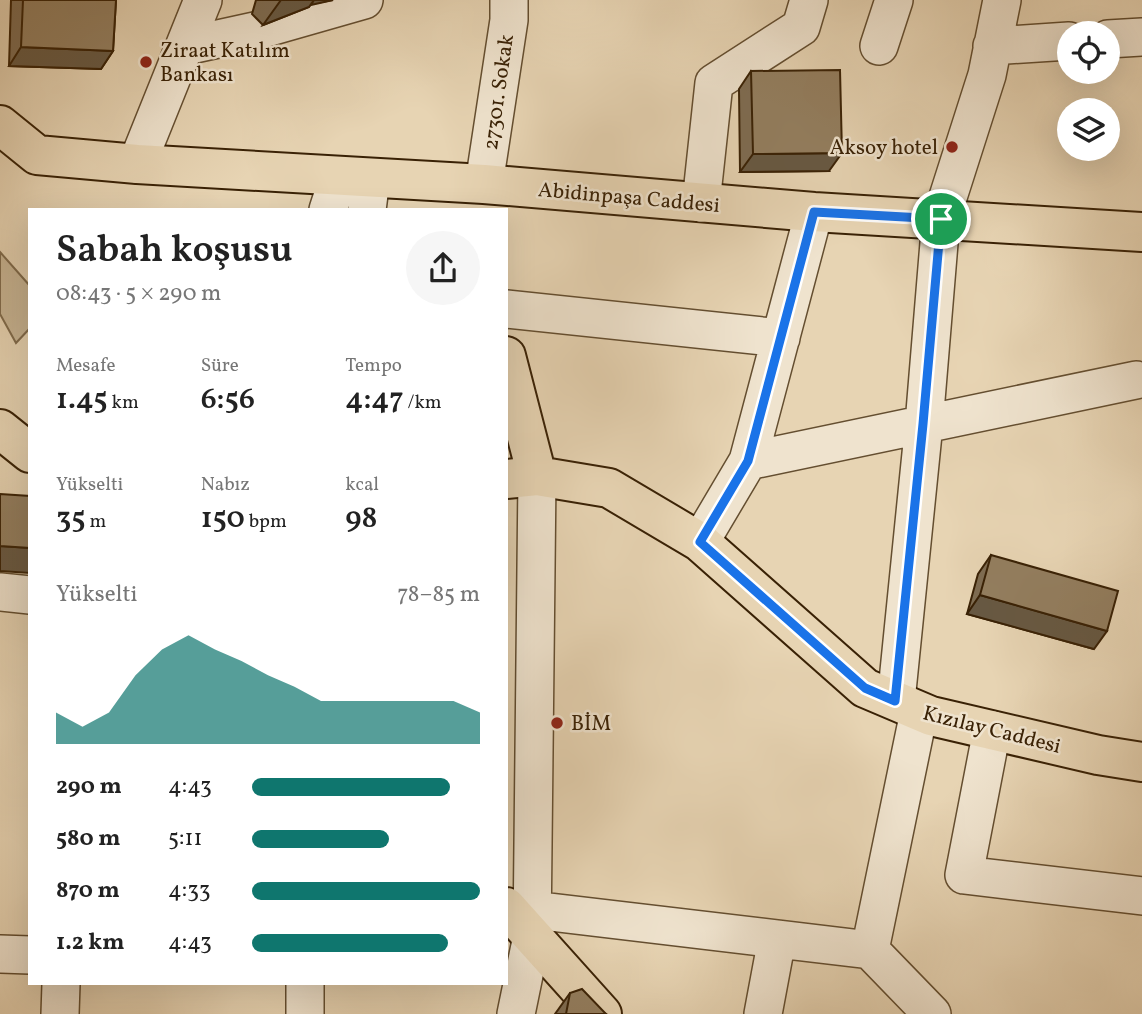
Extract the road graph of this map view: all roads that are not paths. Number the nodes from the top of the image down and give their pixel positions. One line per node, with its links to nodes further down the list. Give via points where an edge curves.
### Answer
1 (203, 0): 10 (street)
2 (364, 0): 10 (street)
3 (509, 0): 16 (street, 27301. Sokak)
4 (809, 0): 17 (street, via 800,27 714,83)
5 (894, 0): 11 (street)
6 (1002, 0): 12 (street)
7 (1142, 37): 8 (street)
8 (1120, 38)
9 (1057, 42): 12 (street)
10 (186, 46): 14 (street)
11 (879, 46)
12 (992, 46): 19 (street)
13 (0, 125): 14 (main road, Abidinpaşa Caddesi, via 37,155)
14 (137, 164): 15 (main road, Abidinpaşa Caddesi)
15 (351, 194): 16 (main road, Abidinpaşa Caddesi)
16 (486, 197): 17 (main road, Abidinpaşa Caddesi)
17 (701, 203): 18 (main road, Abidinpaşa Caddesi)
18 (814, 212): 19 (main road, Abidinpaşa Caddesi); 22 (street)
19 (941, 219): 20 (main road, Abidinpaşa Caddesi); 25 (street)
20 (1142, 232)
21 (508, 309): 22 (street)
22 (781, 338): 30 (street)
23 (508, 372): 31 (main road)
24 (1136, 380): 25 (street)
25 (923, 424): 30 (street); 35 (street)
26 (0, 429): 27 (main road)
27 (28, 451)
28 (0, 458): 29 (main road)
29 (28, 459)
30 (748, 461): 32 (street)
31 (521, 477): 32 (main road, Kızılay Caddesi, via 609,488); 39 (street)
32 (700, 542): 35 (main road, Kızılay Caddesi, via 865,688)
33 (0, 592): 34 (street)
34 (28, 595)
35 (907, 706): 36 (main road, Kızılay Caddesi); 41 (street)
36 (992, 730): 37 (main road, Kızılay Caddesi); 38 (street, via 964,874)
37 (1142, 762)
38 (1142, 896)
39 (524, 917): 40 (street); 48 (street); 49 (main road)
40 (777, 939): 41 (street); 50 (street)
41 (870, 950): 51 (street)
42 (0, 954): 43 (street)
43 (28, 955)
44 (61, 985): 46 (street)
45 (305, 985): 47 (street)
46 (60, 1014)
47 (305, 1014)
48 (516, 1014)
49 (602, 1014)
50 (763, 1014)
51 (932, 1014)

